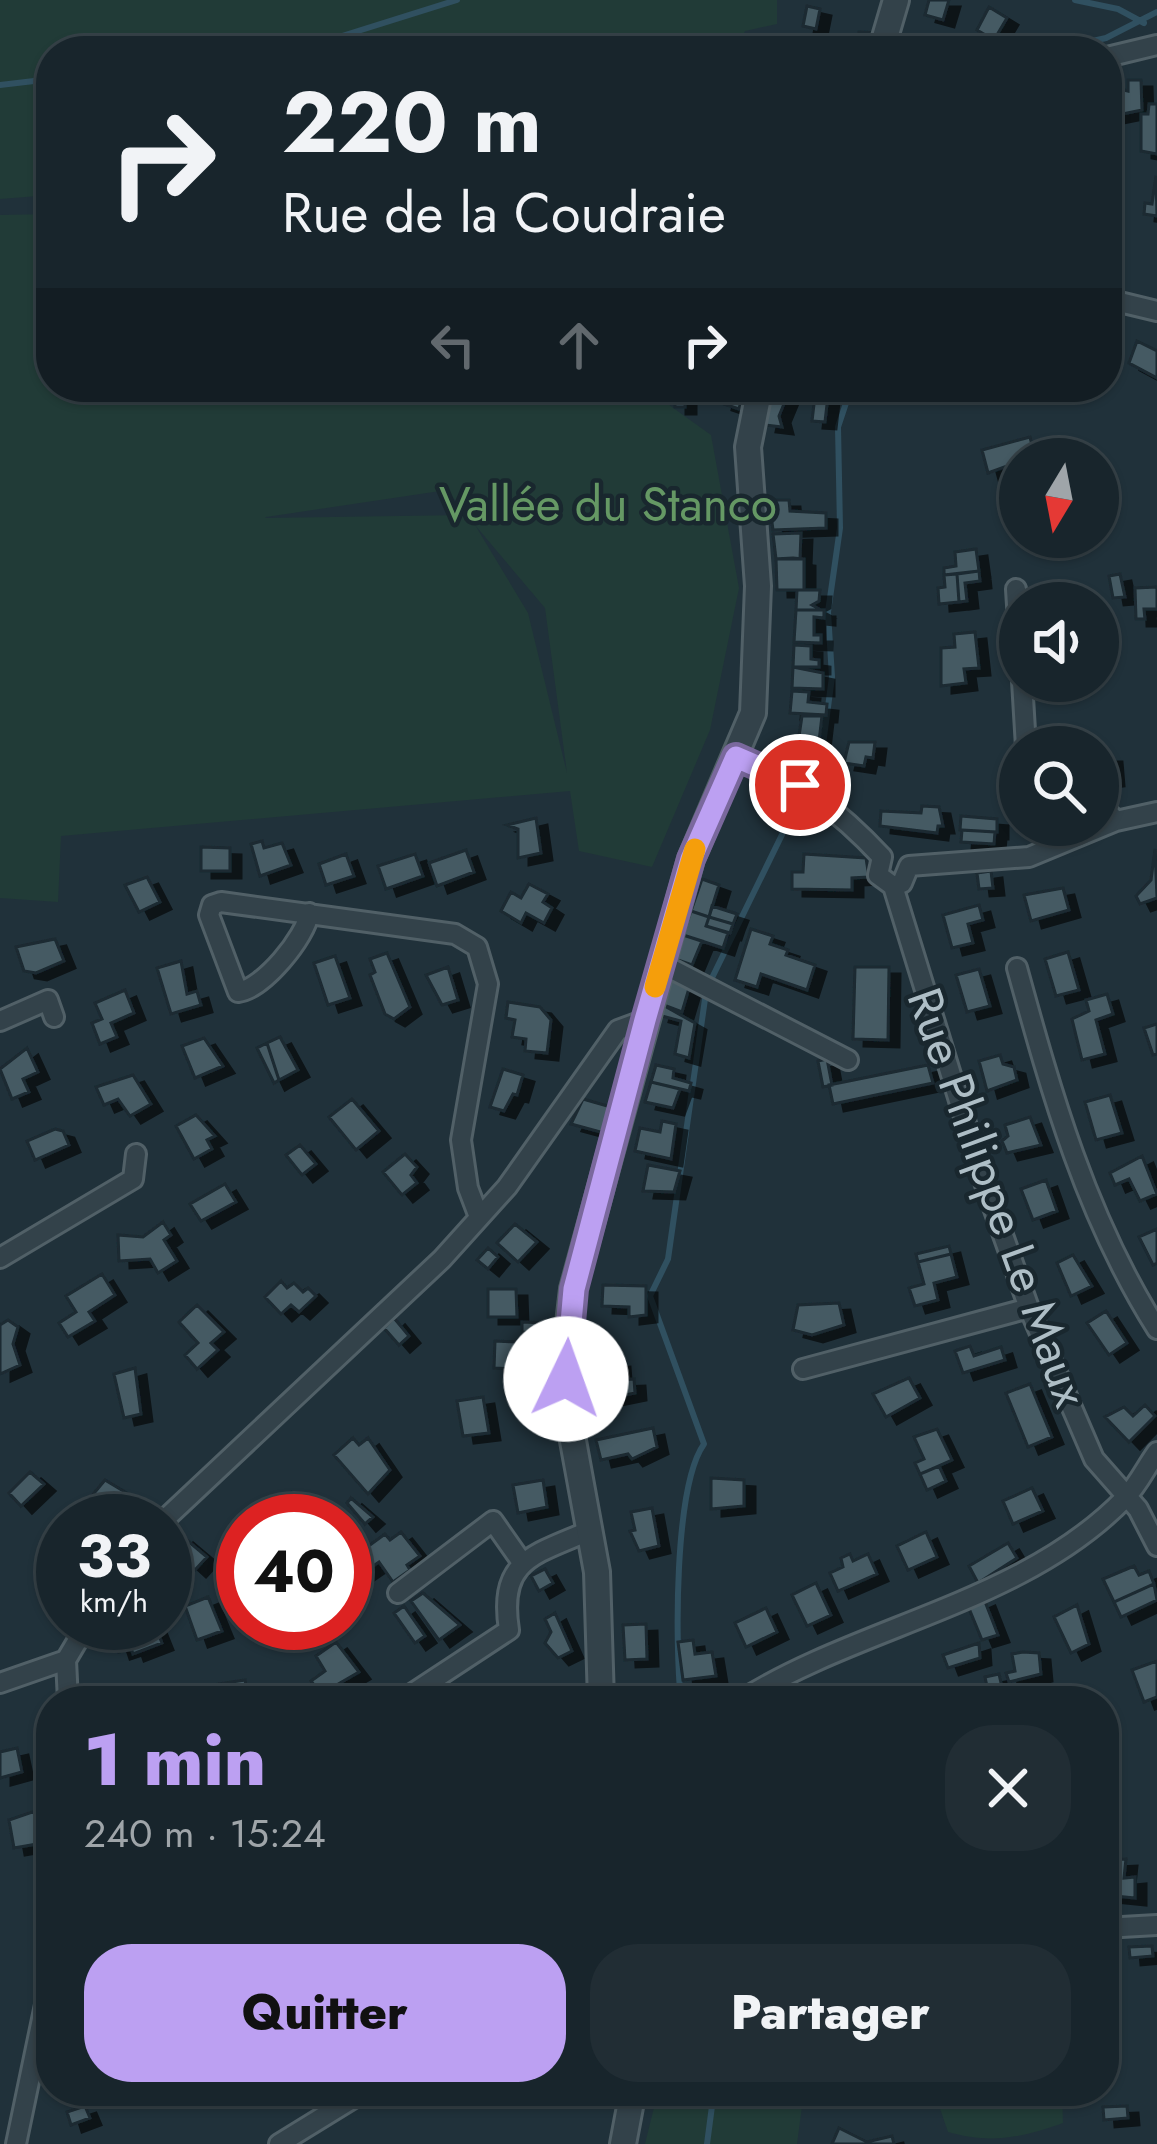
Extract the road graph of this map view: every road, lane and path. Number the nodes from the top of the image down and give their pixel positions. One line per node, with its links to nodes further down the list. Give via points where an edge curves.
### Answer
1 (896, 0): 2 (street)
2 (885, 36)
3 (1157, 45): 4 (street)
4 (1122, 53)
5 (1122, 302): 6 (street)
6 (1157, 311)
7 (757, 402): 8 (street, via 748,447 758,586 753,712)
8 (736, 757): 12 (street, via 800,785); 16 (street, via 691,859)
9 (1157, 812): 10 (street)
10 (1119, 820)
11 (1056, 846): 13 (street, via 1029,857)
12 (882, 857): 13 (street, via 892,853); 14 (street, via 878,875)
13 (909, 866): 14 (street)
14 (893, 886): 25 (street, Rue Philippe Le Maux)
15 (309, 914): 15 (street, via 212,905 238,992 252,989 307,927); 23 (street, via 455,934 483,956 487,997 461,1140)
16 (662, 964): 19 (street); 21 (street)
17 (1017, 968): 26 (street, via 1076,1173)
18 (54, 1017): 20 (street, via 48,1000)
19 (645, 1020): 23 (street, via 618,1030); 31 (street, via 574,1289 566,1349 567,1408)
20 (0, 1021)
21 (848, 1060)
22 (136, 1154): 24 (street, via 133,1178)
23 (479, 1217): 29 (street)
24 (0, 1258)
25 (1029, 1308): 27 (street); 30 (street, Rue Philippe Le Maux, via 1094,1459)
26 (1157, 1329)
27 (803, 1369)
28 (1157, 1452): 30 (street)
29 (192, 1494)
30 (1128, 1496): 32 (street, Rue Philippe Le Maux); 41 (street, via 1030,1567)
31 (591, 1530): 33 (street); 40 (street)
32 (1157, 1546)
33 (521, 1561): 34 (street, via 493,1521); 39 (street, via 503,1595 509,1630)
34 (398, 1593)
35 (72, 1650): 36 (street)
36 (66, 1660): 37 (street); 38 (street)
37 (0, 1683)
38 (67, 1686)
39 (424, 1686)
40 (600, 1686)
41 (764, 1686)
42 (1157, 1925): 43 (street)
43 (1119, 1927)
44 (36, 2048): 47 (street)
45 (341, 2106): 48 (street)
46 (630, 2106): 49 (street)
47 (16, 2144)
48 (279, 2144)
49 (623, 2144)

